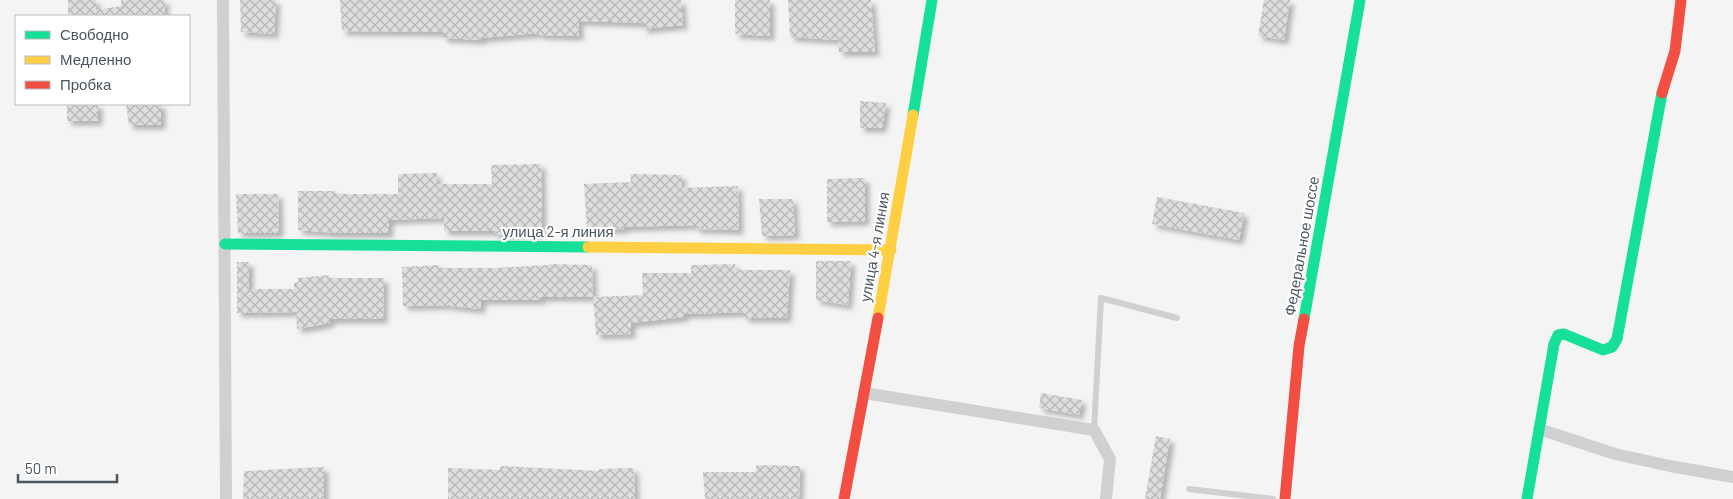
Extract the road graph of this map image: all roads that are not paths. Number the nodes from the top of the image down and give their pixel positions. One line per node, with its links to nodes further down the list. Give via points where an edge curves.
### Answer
1 (223, 0): 5 (street)
2 (932, 0): 6 (main road, улица 4-я линия)
3 (1360, 0): 17 (main road, Федеральное шоссе, via 1299,346)
4 (1681, 0): 9 (main road, via 1675,51 1662,90 1617,340 1609,349 1603,350 1564,334 1558,335)
5 (225, 244): 6 (main road, улица 2-я линия); 13 (street)
6 (891, 250): 8 (main road, улица 4-я линия)
7 (1177, 318): 10 (lane, via 1101,298)
8 (864, 393): 10 (street); 14 (main road, улица 4-я линия)
9 (1539, 429): 11 (street, via 1616,454); 18 (main road)
10 (1094, 430): 15 (street, via 1110,459)
11 (1733, 477)
12 (1189, 488): 16 (lane)
13 (226, 499)
14 (844, 499)
15 (1106, 499)
16 (1273, 499)
17 (1285, 499)
18 (1527, 499)

